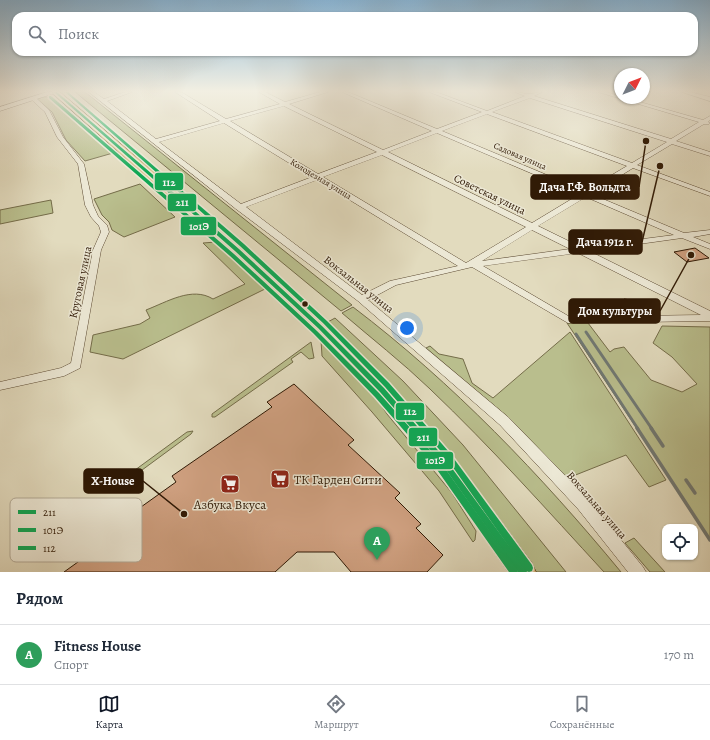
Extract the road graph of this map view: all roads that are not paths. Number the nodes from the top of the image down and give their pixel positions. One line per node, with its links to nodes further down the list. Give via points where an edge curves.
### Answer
1 (51, 119): 33 (street, Круговая улица, via 62,140 81,164 89,205 105,232 97,250 76,365 64,372)
2 (86, 119): 34 (main road, via 237,250 320,327 382,390 441,458)
3 (126, 119): 15 (street, Вокзальная улица)
4 (221, 119): 12 (street, Колодезная улица)
5 (233, 119): 12 (street)
6 (315, 119): 17 (street, Советская улица)
7 (408, 119): 14 (street, Садовая улица)
8 (469, 119): 14 (street)
9 (505, 119): 19 (street)
10 (601, 119): 16 (street)
11 (692, 119): 13 (street)
12 (225, 121): 15 (street); 20 (street, Колодезная улица)
13 (707, 123): 16 (street)
14 (437, 131): 17 (street); 21 (street, Садовая улица)
15 (155, 141): 23 (street, Вокзальная улица)
16 (671, 141): 18 (street); 19 (street)
17 (382, 152): 20 (street); 24 (street, Советская улица)
18 (710, 154)
19 (632, 165): 21 (street); 22 (street)
20 (318, 177): 23 (street); 29 (street, Колодезная улица)
21 (585, 194): 24 (street); 26 (street, Садовая улица)
22 (710, 194)
23 (239, 207): 30 (street, Вокзальная улица)
24 (532, 226): 28 (street, Советская улица); 29 (street)
25 (710, 232): 26 (street)
26 (684, 236): 27 (street, Садовая улица); 28 (street)
27 (710, 247)
28 (579, 250): 29 (street); 31 (street, Советская улица)
29 (470, 265): 30 (street, via 393,283); 32 (street, Колодезная улица, via 568,320)
30 (361, 300): 35 (street, Вокзальная улица, via 504,421 583,504)
31 (710, 315)
32 (710, 318)
33 (0, 386)
34 (523, 572)
35 (638, 572)

